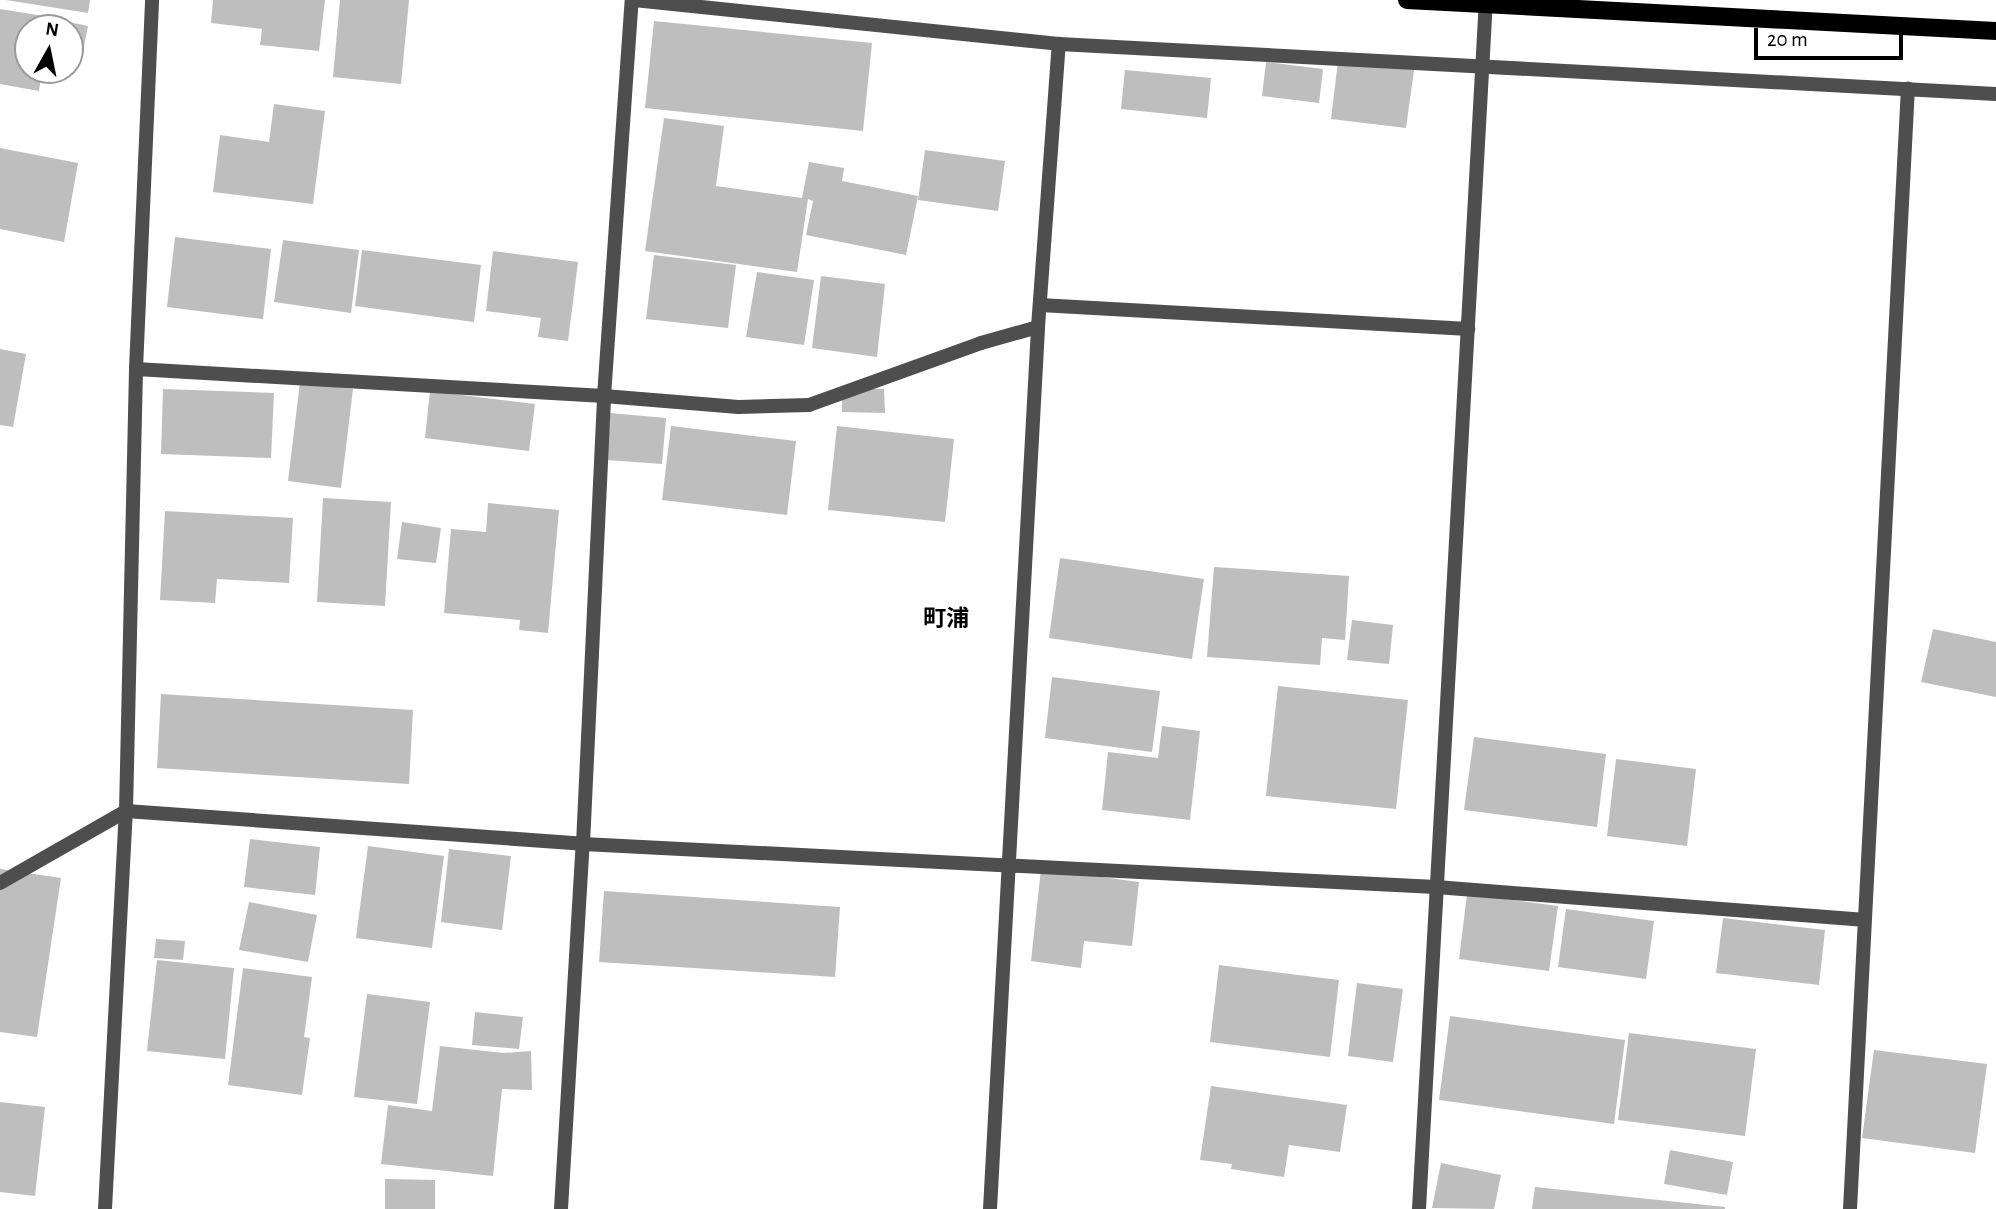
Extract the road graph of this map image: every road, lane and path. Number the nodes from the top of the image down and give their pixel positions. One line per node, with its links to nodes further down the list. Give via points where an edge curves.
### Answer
1 (152, 0): 13 (street)
2 (633, 0): 6 (street); 14 (street)
3 (1407, 0): 5 (main road)
4 (1486, 0): 7 (street)
5 (1996, 32)
6 (1059, 44): 7 (street); 10 (street)
7 (1482, 65): 8 (street); 12 (street)
8 (1908, 89): 9 (street); 20 (street)
9 (1996, 94)
10 (1040, 305): 11 (street); 12 (street)
11 (1038, 327): 14 (street, via 981,342 809,405 739,407); 17 (street)
12 (1468, 329): 19 (street)
13 (136, 369): 14 (street); 15 (street)
14 (604, 396): 16 (street)
15 (126, 811): 16 (street); 18 (street); 21 (street)
16 (583, 844): 17 (street); 22 (street)
17 (1009, 866): 19 (street); 23 (street)
18 (0, 883)
19 (1436, 887): 20 (street); 24 (street)
20 (1863, 920): 25 (street)
21 (105, 1209)
22 (561, 1209)
23 (990, 1209)
24 (1419, 1209)
25 (1850, 1209)

